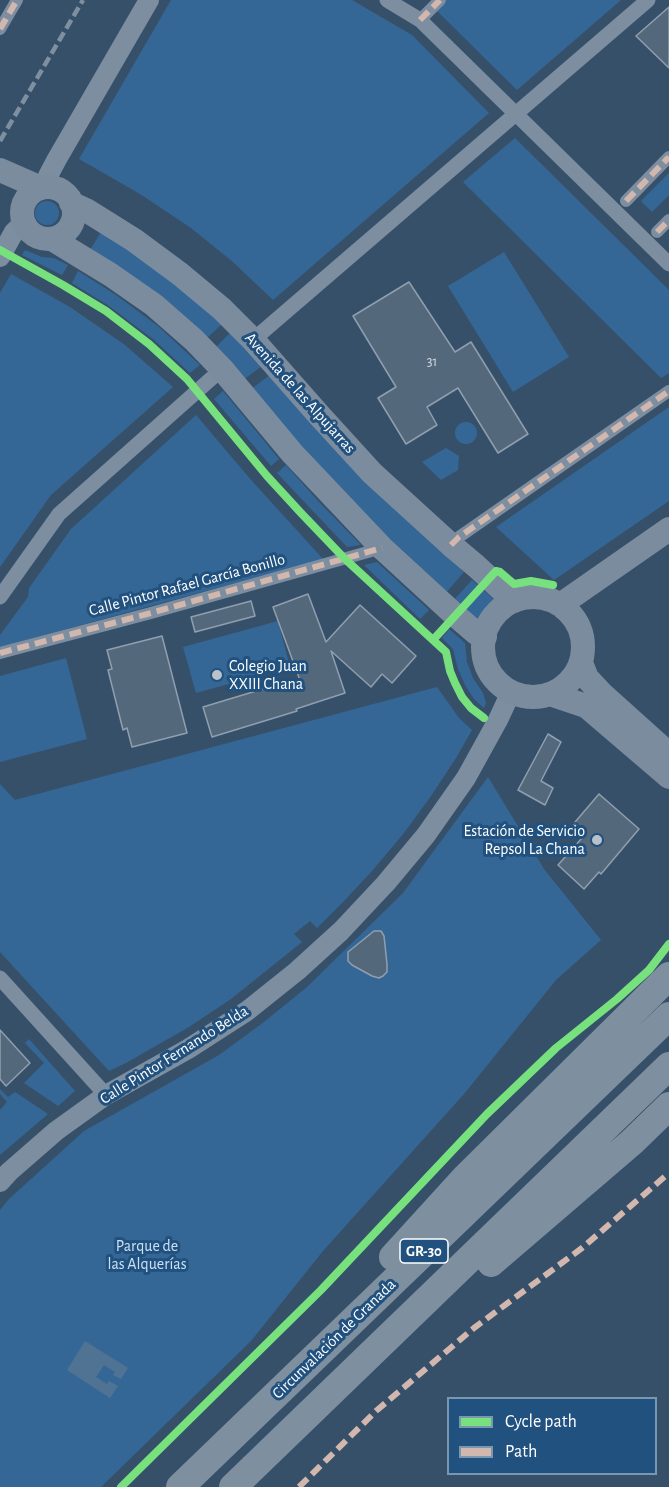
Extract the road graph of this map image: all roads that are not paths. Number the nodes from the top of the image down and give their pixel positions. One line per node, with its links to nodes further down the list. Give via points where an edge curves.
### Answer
1 (17, 0): 7 (street)
2 (149, 0): 11 (street, via 57,159)
3 (387, 0): 6 (street)
4 (440, 0): 6 (street)
5 (648, 0): 8 (street)
6 (420, 20): 8 (street)
7 (0, 29)
8 (516, 114): 19 (street); 20 (street)
9 (669, 157): 12 (street)
10 (0, 170): 11 (main road)
11 (45, 188): 13 (main road, via 62,192); 14 (main road, via 34,191)
12 (626, 201)
13 (71, 203): 17 (main road, via 71,225); 20 (main road, Avenida de las Alpujarras, via 134,240 180,274)
14 (15, 219): 17 (main road, via 35,236); 18 (street, via 14,232)
15 (669, 220): 16 (street)
16 (657, 232)
17 (52, 238): 21 (main road, via 154,305)
18 (0, 257)
19 (669, 264)
20 (253, 340): 24 (main road, Avenida de las Alpujarras, via 372,473)
21 (222, 369): 25 (main road, via 292,453); 26 (street, via 59,514)
22 (669, 391): 24 (street)
23 (669, 529): 28 (main road)
24 (452, 545): 27 (main road, Avenida de las Alpujarras)
25 (382, 548): 29 (main road); 30 (street, Calle Pintor Rafael García Bonillo)
26 (0, 597)
27 (514, 601): 28 (main road, via 528,597); 29 (main road, via 491,621)
28 (560, 604): 31 (main road, via 579,627 583,643)
29 (484, 637): 32 (main road, via 488,669)
30 (0, 653)
31 (581, 663): 33 (main road, via 570,681); 34 (main road, via 587,678 602,694)
32 (511, 692): 33 (main road, via 527,697); 40 (street, Calle Pintor Fernando Belda, via 471,769 426,835 341,931 247,1011)
33 (550, 694): 35 (main road, via 586,706)
34 (669, 754)
35 (669, 777)
36 (666, 977): 44 (highway, via 465,1178 381,1270)
37 (0, 978): 40 (street)
38 (669, 1016): 44 (highway, Circunvalación de Granada / GR-30)
39 (669, 1066): 43 (highway, GR-30)
40 (106, 1095): 42 (street, Calle Pintor Fernando Belda, via 56,1131)
41 (669, 1106): 43 (highway, via 487,1267)
42 (0, 1182)
43 (443, 1286): 46 (highway, GR-30)
44 (361, 1312): 45 (highway, Circunvalación de Granada / GR-30)
45 (180, 1487)
46 (233, 1487)

